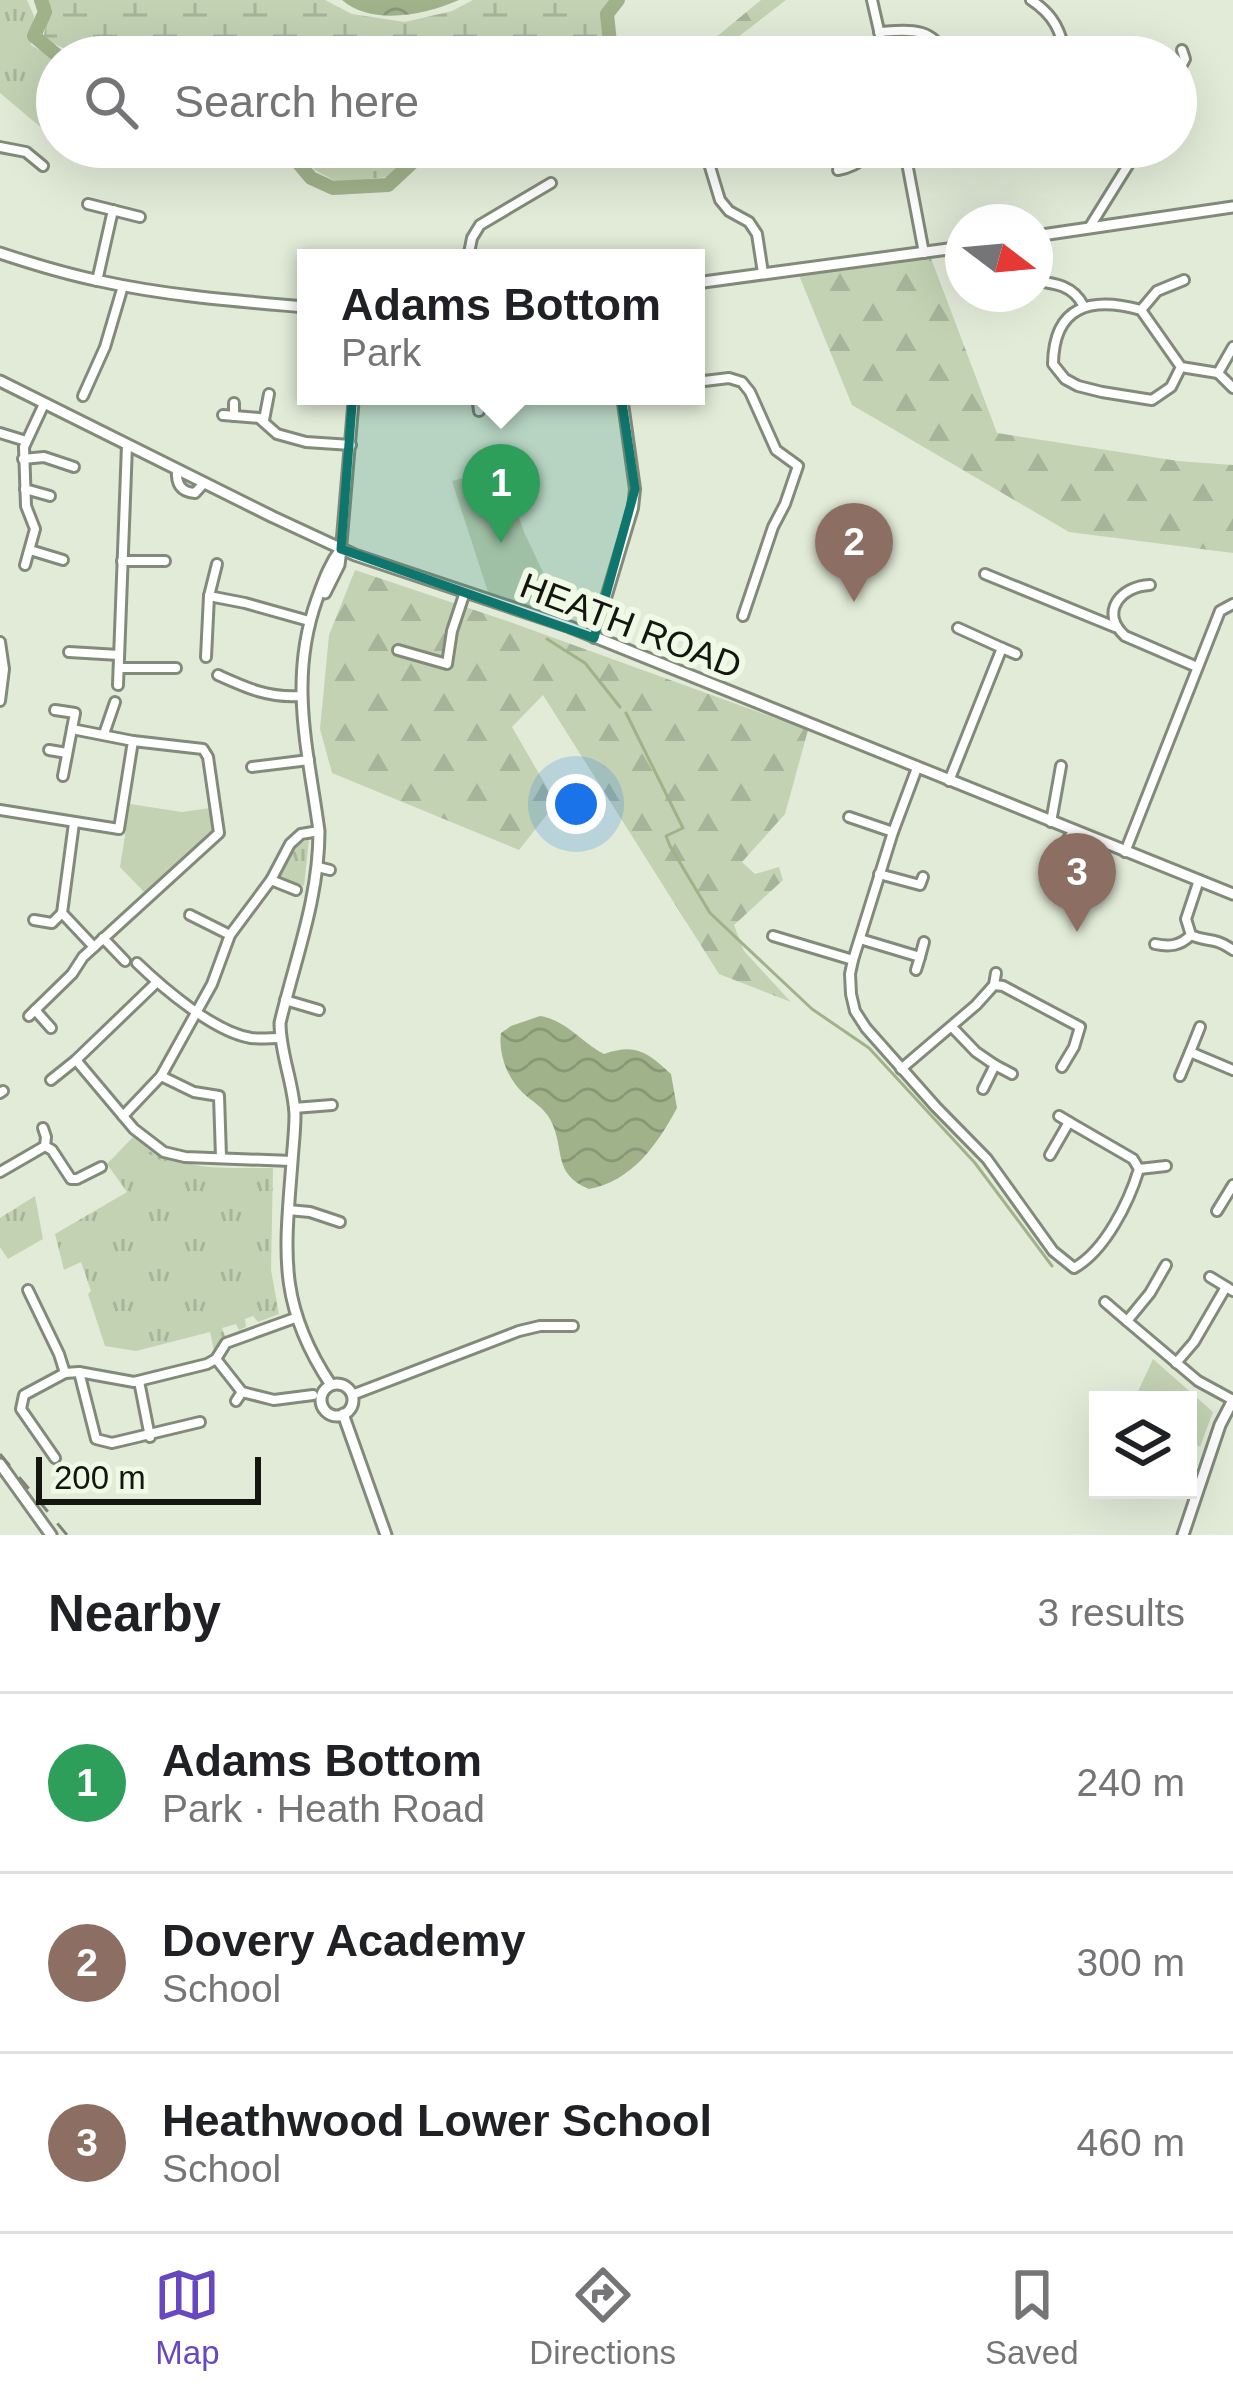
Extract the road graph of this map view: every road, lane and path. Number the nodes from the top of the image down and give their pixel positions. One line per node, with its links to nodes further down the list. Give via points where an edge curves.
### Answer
1 (872, 0): 3 (street)
2 (1031, 0): 6 (street)
3 (879, 32): 4 (street); 5 (street)
4 (880, 36)
5 (932, 36)
6 (1061, 36)
7 (0, 147): 8 (street)
8 (36, 160)
9 (710, 168): 25 (street, via 720,200 757,234)
10 (849, 168): 13 (street)
11 (908, 168): 23 (street)
12 (1126, 168): 19 (street)
13 (838, 170)
14 (551, 183): 21 (street, via 480,225)
15 (88, 204): 17 (street)
16 (1233, 207): 19 (street)
17 (113, 210): 18 (street); 27 (street)
18 (140, 217)
19 (1089, 228): 20 (street)
20 (1053, 233)
21 (470, 249)
22 (945, 250): 23 (street)
23 (924, 253): 25 (street)
24 (0, 254): 27 (street)
25 (763, 273): 28 (street)
26 (1184, 280): 33 (street, via 1157,291)
27 (98, 281): 30 (street)
28 (705, 282)
29 (1053, 285): 31 (street, via 1070,288)
30 (123, 286): 32 (street); 41 (street)
31 (1084, 305): 33 (street); 35 (street, via 1053,339 1053,364 1065,379 1152,400 1172,387)
32 (297, 306)
33 (1141, 310): 35 (street)
34 (1233, 347): 36 (street)
35 (1181, 367): 36 (street)
36 (1218, 373): 39 (street)
37 (0, 381): 43 (street, HEATH ROAD)
38 (705, 381): 69 (street, via 742,382 776,450 801,467)
39 (1233, 388)
40 (269, 394): 48 (street)
41 (82, 396)
42 (234, 403): 48 (street, via 228,415)
43 (44, 404): 50 (street); 52 (street, HEATH ROAD)
44 (352, 405): 51 (street)
45 (478, 405): 47 (street)
46 (623, 405): 73 (street, via 633,508)
47 (479, 411)
48 (264, 420): 51 (street, via 278,434)
49 (0, 433): 50 (street)
50 (26, 441): 53 (street)
51 (350, 445): 57 (street)
52 (128, 446): 57 (street, HEATH ROAD); 60 (street)
53 (23, 459): 54 (street); 55 (street)
54 (74, 466)
55 (25, 489): 56 (street); 58 (street, via 35,529)
56 (50, 496)
57 (341, 549): 66 (street, HEATH ROAD); 70 (street)
58 (30, 550): 59 (street); 63 (street)
59 (63, 560)
60 (122, 561): 61 (street); 79 (street)
61 (165, 561)
62 (217, 564): 67 (street)
63 (25, 565)
64 (985, 574): 72 (street)
65 (1150, 585): 72 (street, via 1118,600)
66 (465, 592): 73 (street, HEATH ROAD); 81 (street)
67 (209, 596): 70 (street); 80 (street)
68 (1233, 604): 82 (street, via 1220,611)
69 (743, 616)
70 (309, 621): 88 (street)
71 (958, 628): 75 (street)
72 (1116, 628): 82 (street)
73 (595, 638): 100 (street, HEATH ROAD)
74 (0, 643): 89 (street)
75 (1002, 648): 78 (street); 102 (street)
76 (398, 650): 81 (street)
77 (69, 652): 79 (street)
78 (1016, 654)
79 (119, 655): 83 (street)
80 (206, 657)
81 (447, 664): 86 (street)
82 (1197, 667): 110 (street)
83 (119, 668): 84 (street); 87 (street)
84 (176, 668)
85 (218, 675): 88 (street, via 258,693)
86 (444, 675)
87 (118, 685)
88 (300, 697): 97 (street)
89 (0, 700)
90 (115, 702): 93 (street)
91 (55, 710): 92 (street, via 75,713)
92 (72, 729): 93 (street); 96 (street)
93 (104, 734): 94 (street)
94 (134, 741): 106 (street, via 119,829); 126 (street, via 203,749 219,833)
95 (49, 750): 96 (street)
96 (68, 753): 101 (street)
97 (309, 760): 99 (street); 108 (street)
98 (1061, 766): 105 (street)
99 (252, 767)
100 (917, 768): 102 (street, HEATH ROAD); 109 (street)
101 (63, 776)
102 (949, 781): 105 (street, HEATH ROAD)
103 (0, 810): 106 (street)
104 (849, 817): 109 (street)
105 (1051, 822): 107 (street, HEATH ROAD)
106 (74, 823): 120 (street)
107 (1074, 831): 110 (street, HEATH ROAD); 111 (street)
108 (319, 832): 112 (street); 115 (street, via 290,844)
109 (893, 832): 114 (street)
110 (1125, 852): 116 (street, HEATH ROAD)
111 (1057, 855)
112 (317, 867): 113 (street); 140 (street)
113 (331, 870)
114 (879, 874): 117 (street); 127 (street)
115 (271, 880): 118 (street); 123 (street)
116 (1199, 880): 119 (street, HEATH ROAD); 124 (street, via 1186,920)
117 (920, 886)
118 (296, 890)
119 (1232, 890)
120 (62, 913): 122 (street, via 52,923); 130 (street)
121 (190, 914): 123 (street)
122 (34, 920)
123 (230, 935): 142 (street)
124 (1191, 935): 129 (street, via 1173,946); 131 (street)
125 (772, 936): 133 (street)
126 (103, 938): 130 (street); 134 (street)
127 (860, 939): 132 (street); 133 (street)
128 (924, 943): 132 (street)
129 (1155, 944)
130 (94, 947): 145 (street, via 32,1013)
131 (1233, 950)
132 (920, 957): 136 (street)
133 (853, 959): 153 (street, via 856,1011)
134 (124, 961)
135 (137, 963): 138 (street)
136 (916, 970)
137 (996, 973): 139 (street)
138 (157, 982): 142 (street); 150 (street)
139 (994, 985): 143 (street); 144 (street)
140 (285, 1000): 141 (street); 148 (street)
141 (320, 1010)
142 (198, 1012): 148 (street, via 237,1034); 156 (street)
143 (952, 1027): 151 (street); 153 (street)
144 (1080, 1027): 147 (street); 152 (street)
145 (51, 1028)
146 (1200, 1028): 149 (street)
147 (1093, 1029)
148 (280, 1038): 161 (street)
149 (1190, 1052): 154 (street); 157 (street)
150 (76, 1060): 158 (street); 162 (street)
151 (995, 1065): 155 (street); 159 (street)
152 (1062, 1067)
153 (901, 1069): 172 (street, via 988,1159 1074,1268 1117,1217)
154 (1233, 1070)
155 (1012, 1074)
156 (161, 1076): 162 (street); 168 (street, via 219,1096)
157 (1180, 1076)
158 (51, 1080)
159 (983, 1089)
160 (332, 1105): 161 (street)
161 (294, 1108): 169 (street)
162 (122, 1116): 168 (street, via 164,1152)
163 (1059, 1116): 164 (street)
164 (1069, 1122): 167 (street); 172 (street)
165 (43, 1128): 166 (street)
166 (45, 1146): 171 (street, via 71,1179); 173 (street)
167 (1050, 1155)
168 (221, 1157): 169 (street)
169 (292, 1161): 175 (street)
170 (1166, 1166): 172 (street)
171 (101, 1167)
172 (1139, 1168)
173 (0, 1172)
174 (1233, 1186): 176 (street, via 1219,1207)
175 (288, 1210): 177 (street); 183 (street)
176 (1233, 1210)
177 (340, 1222)
178 (1166, 1265): 184 (street)
179 (1210, 1277): 180 (street)
180 (1230, 1289): 187 (street)
181 (28, 1290): 189 (street)
182 (1105, 1302): 184 (street)
183 (295, 1318): 186 (street, via 226,1343); 191 (street)
184 (1127, 1322): 187 (street)
185 (573, 1326): 193 (street, via 519,1331)
186 (216, 1359): 190 (street); 192 (street, via 239,1397)
187 (1176, 1363): 194 (street)
188 (79, 1372): 189 (street); 190 (street); 197 (street, via 96,1439)
189 (64, 1373): 198 (street, via 21,1401)
190 (139, 1381): 197 (street)
191 (331, 1385): 193 (street); 195 (street, via 322,1406)
192 (313, 1395)
193 (352, 1395): 195 (street)
194 (1233, 1400): 202 (street)
195 (343, 1414): 201 (street)
196 (200, 1422): 197 (street)
197 (150, 1436)
198 (55, 1458)
199 (0, 1464): 200 (street)
200 (51, 1535)
201 (386, 1535)
202 (1183, 1535)

